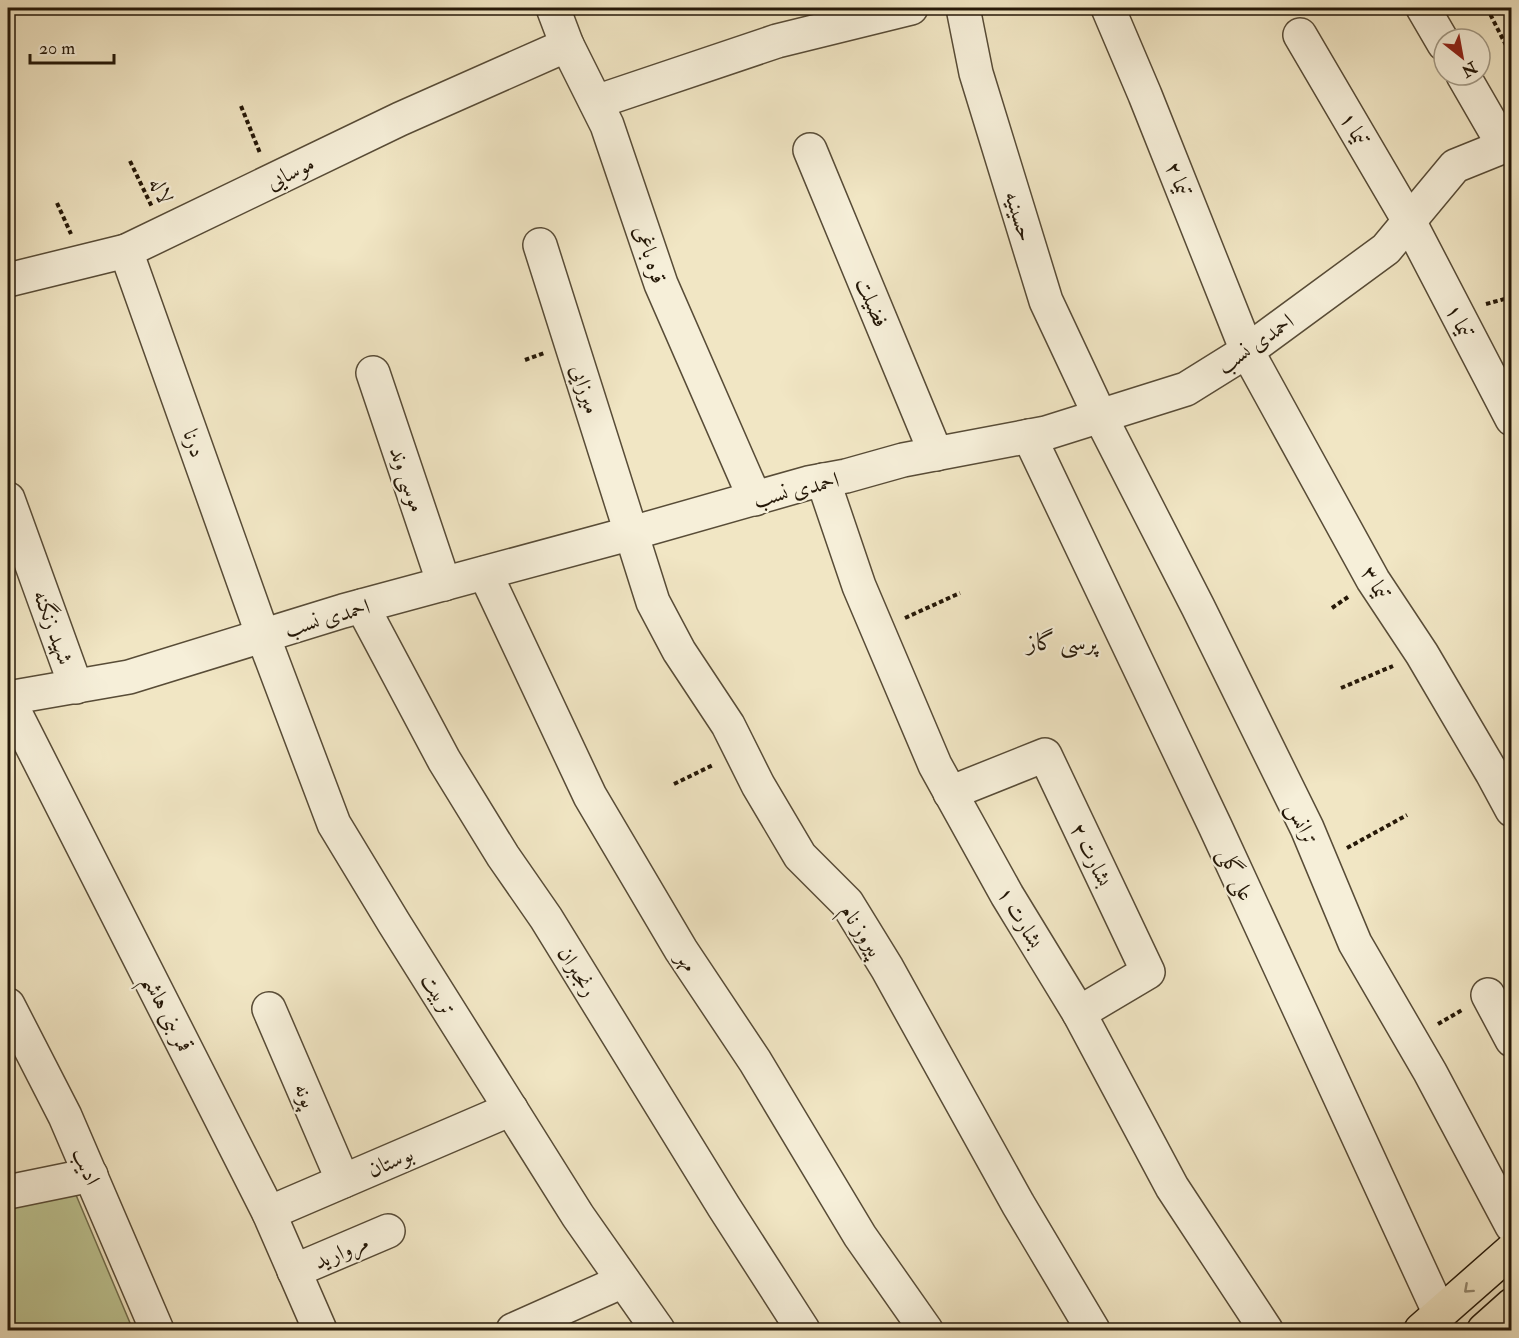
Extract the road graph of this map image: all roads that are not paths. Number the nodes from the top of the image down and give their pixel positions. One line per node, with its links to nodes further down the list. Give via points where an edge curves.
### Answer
1 (554, 8): 8 (street, قره باغی)
2 (911, 8): 10 (street, via 777,41)
3 (963, 8): 19 (street, حسینیه, via 976,73 1046,301)
4 (1108, 8): 17 (street, تیما ۲)
5 (1423, 8): 6 (street)
6 (1434, 27)
7 (1300, 35): 13 (street, ۱ تیما)
8 (567, 45): 10 (street, قره باغی); 15 (street, موسایی, via 400,119)
9 (1470, 87): 11 (street)
10 (596, 102): 25 (street, قره باغی, via 661,284)
11 (1508, 144): 13 (street, احمدی نسب, via 1455,166)
12 (810, 150): 22 (street, فضیلت)
13 (1409, 221): 17 (street, احمدی نسب, via 1386,249); 20 (street, تیما ۱)
14 (540, 245): 26 (street, میرزایی)
15 (126, 251): 16 (street, موسایی); 30 (street, درنا)
16 (8, 280)
17 (1247, 351): 19 (street, احمدی نسب, via 1186,389); 34 (street, تیما ۳, via 1373,580 1422,654)
18 (373, 373): 28 (street, موسی وند)
19 (1100, 416): 21 (street, احمدی نسب); 45 (street, ترانس, via 1307,828 1355,944 1430,1072)
20 (1512, 419)
21 (1029, 436): 22 (street, احمدی نسب); 51 (street, علی گلی, via 1215,826)
22 (936, 454): 23 (street, احمدی نسب)
23 (823, 480): 25 (street, احمدی نسب); 33 (street, بشارت ۱, via 877,631)
24 (8, 499): 31 (street, شهید زنگنه)
25 (755, 499): 26 (street, احمدی نسب)
26 (632, 533): 27 (street, احمدی نسب); 58 (street, پیروز نام, via 653,602 679,651 728,725 800,856 847,903 887,968)
27 (485, 573): 28 (street, احمدی نسب); 57 (street, مهر, via 590,796 860,1236)
28 (444, 584): 29 (street, احمدی نسب)
29 (362, 606): 30 (street, احمدی نسب); 56 (street, رنجبران, via 444,760)
30 (263, 636): 31 (street, احمدی نسب, via 129,677); 40 (street, تربیت, via 334,824)
31 (76, 687): 32 (street, احمدی نسب)
32 (8, 699): 44 (street, قمر بنی هاشم)
33 (950, 793): 38 (street, بشارت ۱); 38 (street, بشارت ۲, via 1045,755 1149,972)
34 (1512, 810)
35 (1488, 995): 39 (street)
36 (8, 1005): 41 (street, ادیب)
37 (269, 1009): 42 (street, پونه)
38 (1079, 1013): 59 (street, بشارت ۱, via 1172,1187)
39 (1512, 1040)
40 (511, 1109): 42 (street, بوستان); 49 (street, تربیت)
41 (92, 1175): 43 (street); 52 (street, ادیب)
42 (343, 1181): 44 (street, بوستان)
43 (8, 1192)
44 (269, 1213): 48 (street, قمر بنی هاشم)
45 (1512, 1226)
46 (388, 1231): 48 (street, مروارید)
47 (1512, 1250): 51 (main road, one-way to 51)
48 (294, 1271): 53 (street, قمر بنی هاشم)
49 (623, 1281): 54 (street); 55 (street, تربیت)
50 (1512, 1305): 60 (main road)
51 (1431, 1322)
52 (157, 1330)
53 (320, 1330)
54 (513, 1330)
55 (658, 1330)
56 (803, 1330)
57 (926, 1330)
58 (1093, 1330)
59 (1266, 1330)
60 (1484, 1330)

